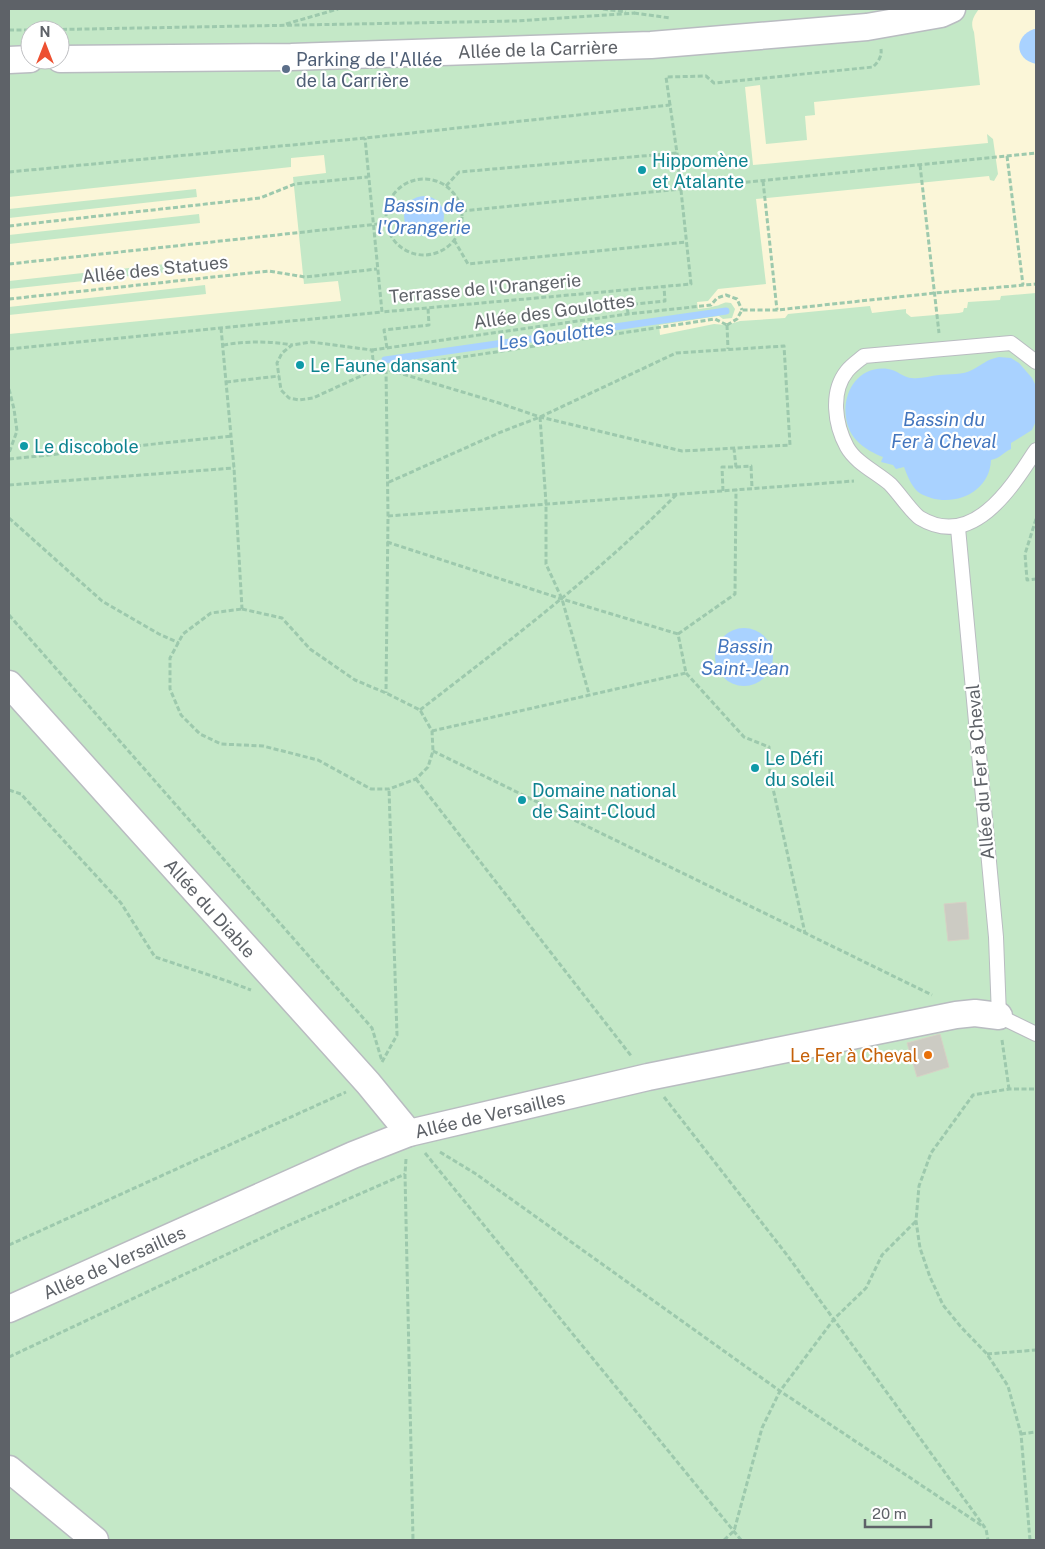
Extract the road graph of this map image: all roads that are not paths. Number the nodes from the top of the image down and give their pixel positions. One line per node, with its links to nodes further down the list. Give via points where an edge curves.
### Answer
1 (952, 9): 2 (street, Allée de la Carrière, via 941,14 867,27 651,45 292,57)
2 (70, 59)
3 (1036, 362): 6 (lane, via 1011,343 864,356 846,372 838,388 835,414 847,447 890,485 918,518 934,525)
4 (1036, 450): 5 (lane)
5 (1032, 462): 6 (lane, via 982,515)
6 (958, 528): 8 (lane, Allée du Fer à Cheval, via 996,937)
7 (9, 684): 10 (street, Allée du Diable, via 375,1072)
8 (1000, 1016): 9 (lane); 10 (street, Allée de Versailles, via 956,1015 648,1077)
9 (1036, 1034)
10 (409, 1133): 11 (street, Allée de Versailles)
11 (9, 1309)
12 (9, 1469): 13 (street)
13 (95, 1540)

